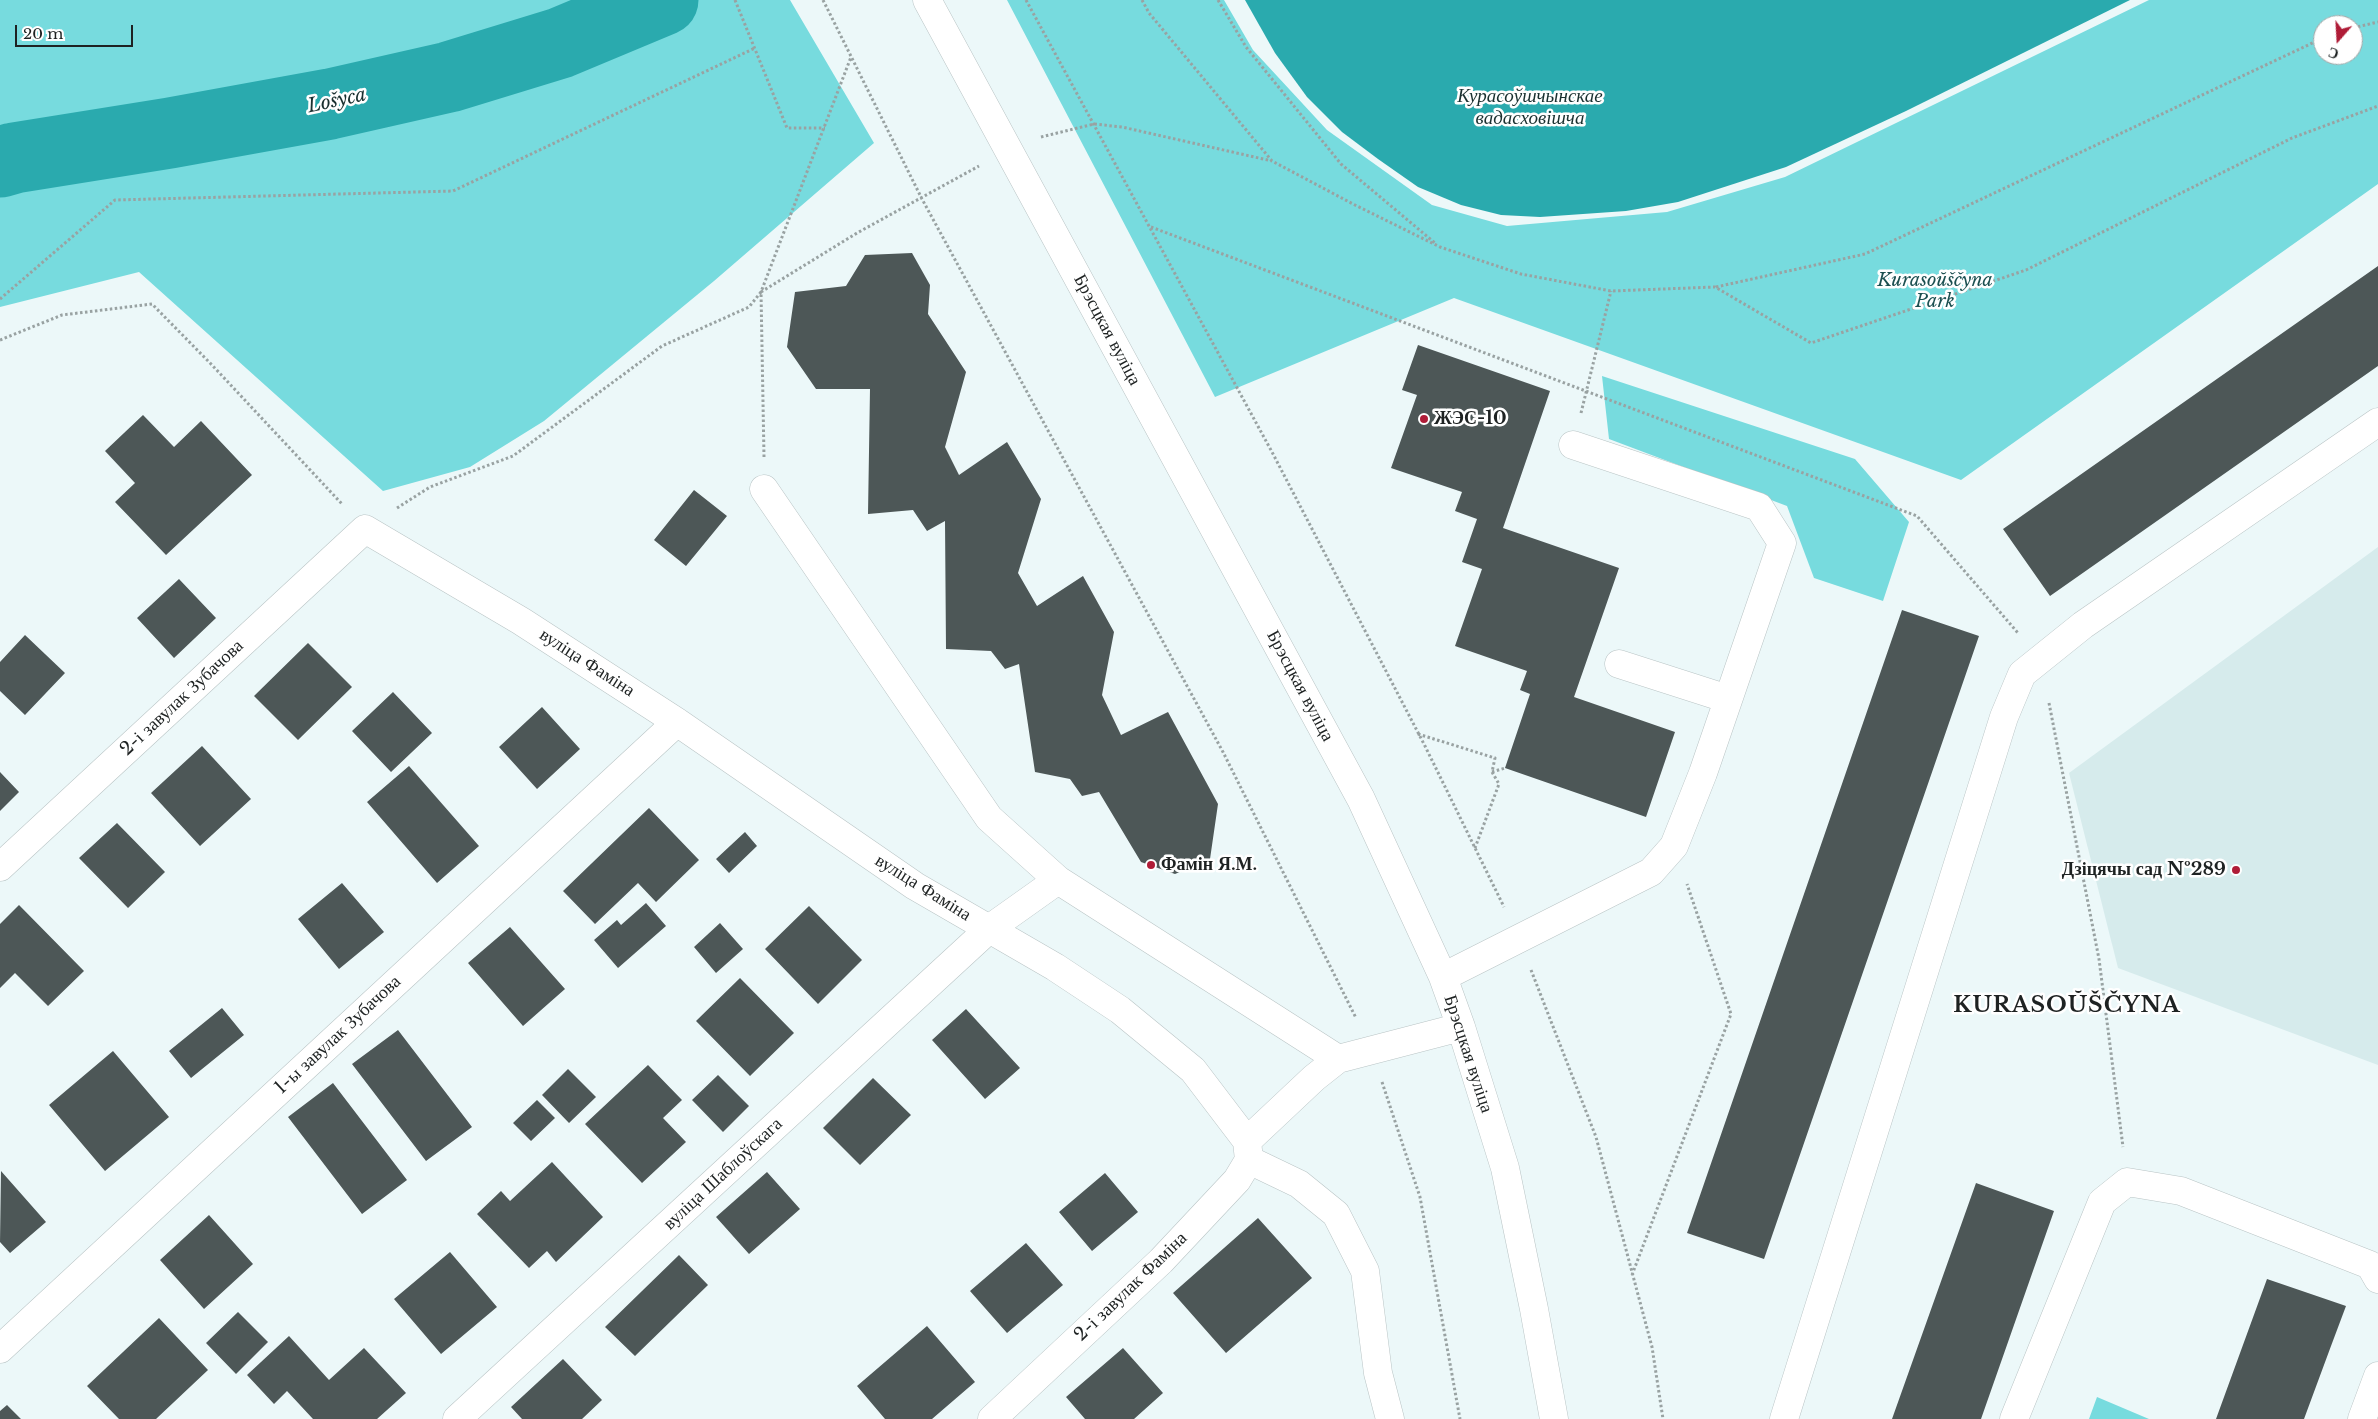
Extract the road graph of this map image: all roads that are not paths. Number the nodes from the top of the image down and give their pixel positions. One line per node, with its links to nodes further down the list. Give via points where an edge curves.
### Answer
1 (927, 0): 12 (street, Брэсцкая вуліца, via 1361,800)
2 (2378, 422): 23 (street, via 2083,625 2022,674 2004,717)
3 (1573, 445): 7 (street, via 1759,507 1782,543)
4 (764, 489): 10 (street, via 989,818)
5 (365, 528): 8 (street, вуліца Фаміна, via 521,620); 9 (street, 2-і завулак Зубачова)
6 (1619, 664): 7 (street)
7 (1728, 699): 12 (street, via 1674,846 1651,872)
8 (677, 722): 11 (street, вуліца Фаміна, via 915,886); 17 (street, 1-ы завулак Зубачова)
9 (0, 867)
10 (1058, 880): 11 (street, вуліца Шаблоўскага); 14 (street)
11 (989, 929): 15 (street, вуліца Фаміна, via 1056,967 1120,1010 1193,1070); 19 (street, вуліца Шаблоўскага)
12 (1443, 977): 13 (street, Брэсцкая вуліца)
13 (1461, 1027): 14 (street); 22 (street, Брэсцкая вуліца, via 1505,1168)
14 (1338, 1059): 15 (street, via 1314,1078)
15 (1248, 1150): 20 (street, 2-і завулак Фаміна, via 1237,1180 1160,1261); 21 (street, via 1336,1214 1365,1271 1378,1373)
16 (2378, 1279): 24 (street, via 2370,1265 2181,1192 2128,1182 2102,1202)
17 (0, 1349)
18 (2378, 1376): 25 (street)
19 (457, 1419)
20 (992, 1419)
21 (1390, 1419)
22 (1554, 1419)
23 (1784, 1419)
24 (2014, 1419)
25 (2362, 1419)

